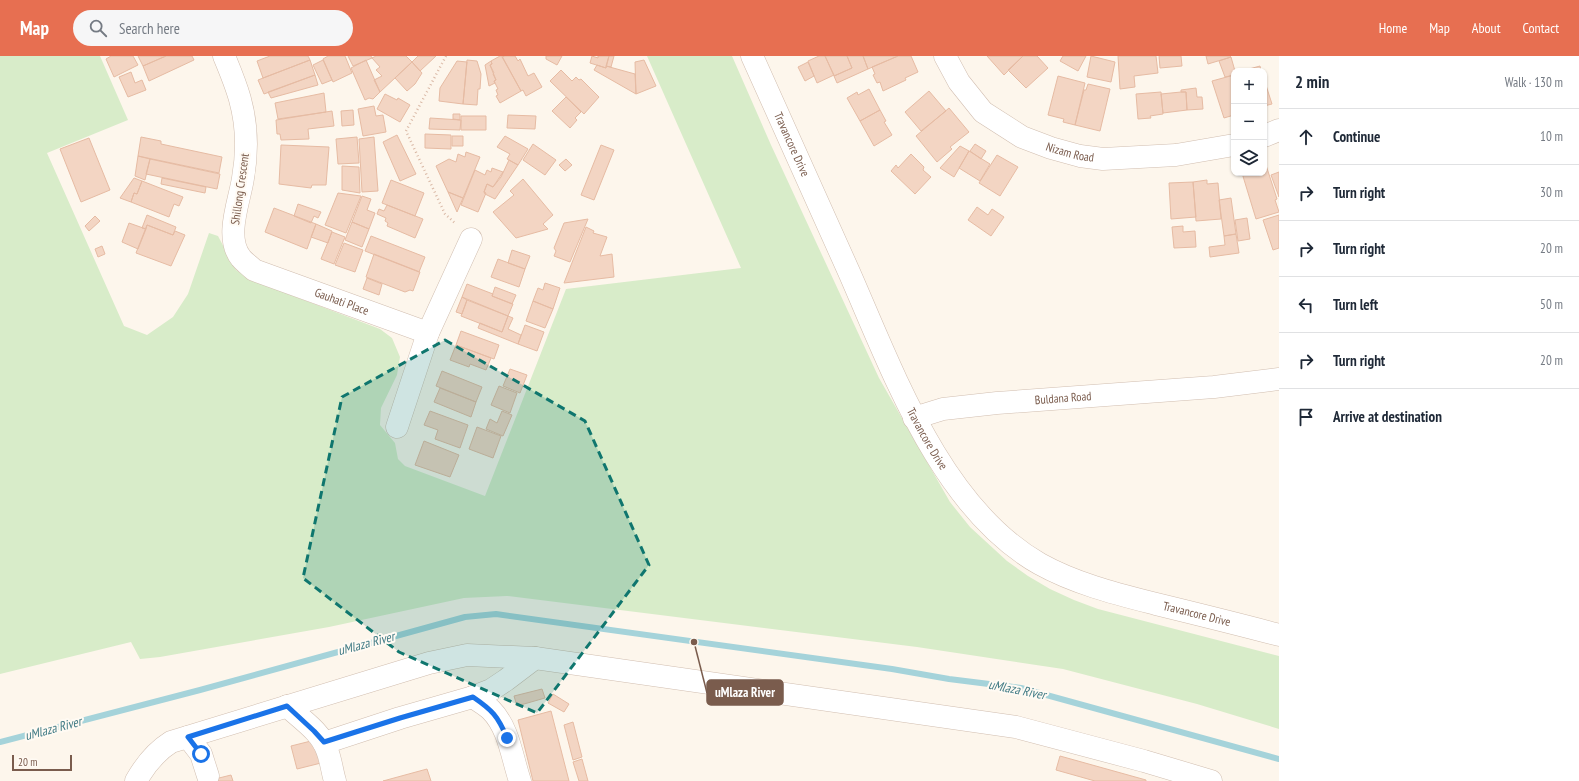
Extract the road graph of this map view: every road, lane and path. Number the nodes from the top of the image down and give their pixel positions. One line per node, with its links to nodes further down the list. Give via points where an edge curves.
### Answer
1 (224, 56): 9 (street, Shillong Crescent, via 244,112 246,145 244,178 234,224 235,243 240,257)
2 (446, 56): 8 (path, via 406,131 445,214)
3 (752, 56): 14 (street, Travancore Drive)
4 (944, 56): 7 (street, Nizam Road, via 959,82 983,112 1022,137 1051,148 1103,159 1176,155)
5 (1279, 130): 6 (street)
6 (1267, 135)
7 (1231, 146)
8 (471, 239): 10 (street)
9 (254, 270): 10 (street, Gauhati Place)
10 (428, 333): 15 (street)
11 (1279, 379): 12 (street, Buldana Road)
12 (1214, 387): 13 (street, Buldana Road); 14 (street, Buldana Road, via 998,402 943,409)
13 (1279, 392)
14 (914, 418): 16 (street, Travancore Drive, via 955,484 980,516 1009,544 1041,565 1077,581 1117,594)
15 (397, 427)
16 (1279, 635)
17 (535, 658): 18 (street, via 491,690); 19 (street, via 467,655 429,663); 26 (street, via 1016,727)
18 (473, 697): 21 (street); 25 (street, via 490,710 500,722)
19 (287, 706): 20 (street); 21 (street)
20 (188, 737): 22 (street, via 201,754); 23 (street, via 171,742 162,748 146,764)
21 (324, 742): 24 (street)
22 (208, 776)
23 (136, 781)
24 (335, 781)
25 (520, 781)
26 (1212, 781)

